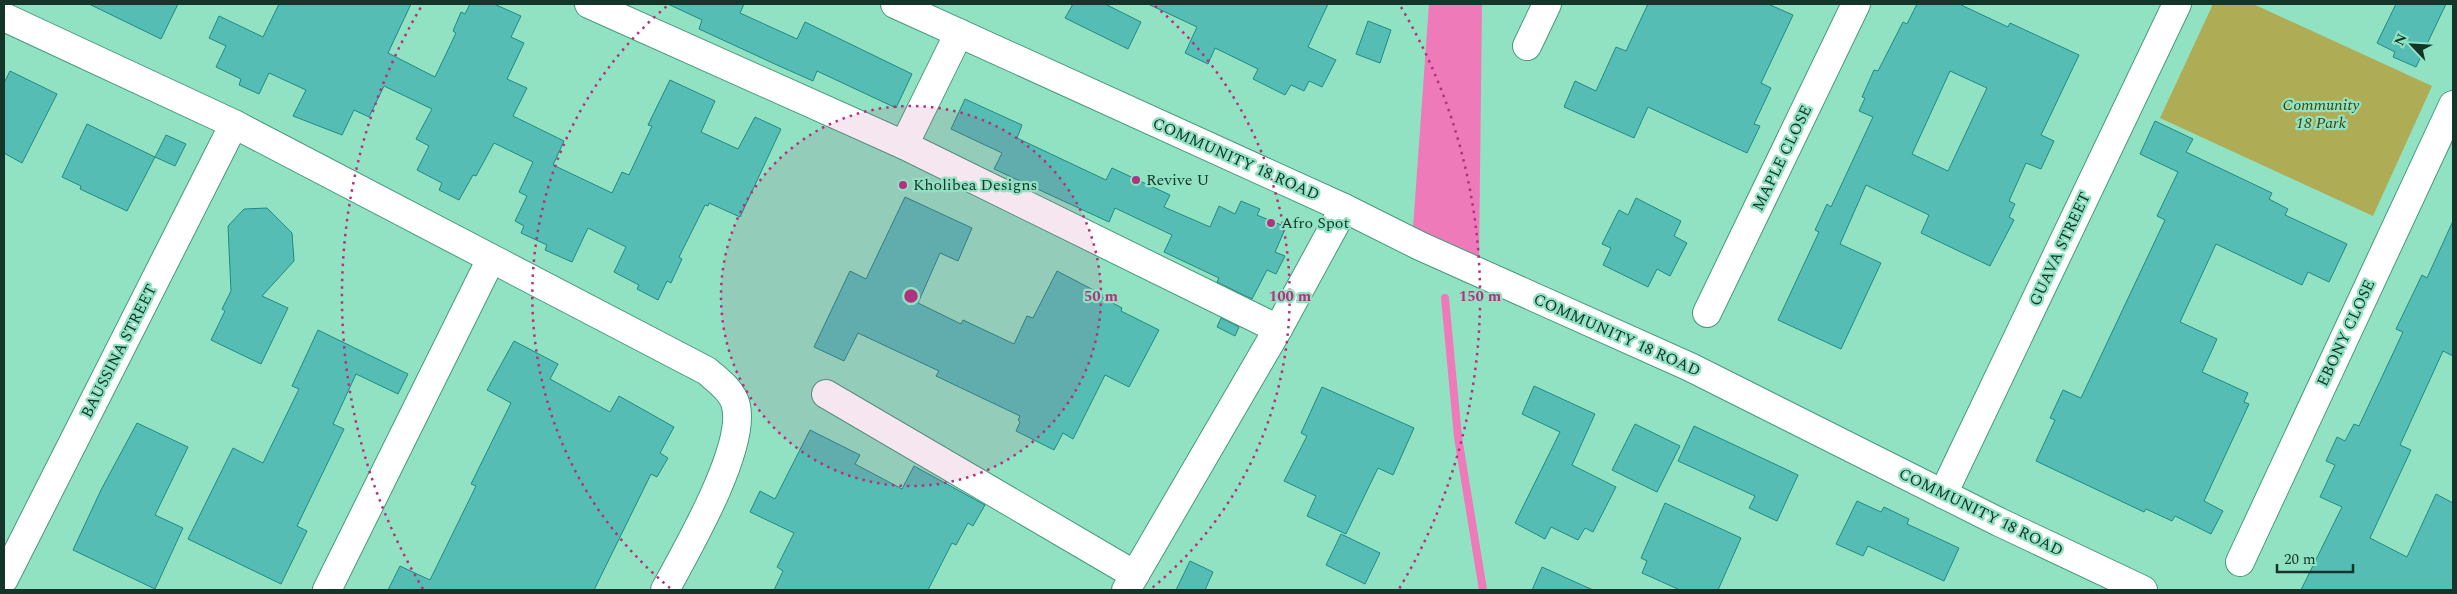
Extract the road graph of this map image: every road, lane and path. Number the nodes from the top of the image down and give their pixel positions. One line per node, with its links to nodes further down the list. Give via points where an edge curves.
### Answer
1 (589, 4): 11 (street)
2 (894, 4): 7 (street, COMMUNITY 18 ROAD)
3 (1547, 4): 8 (street)
4 (1856, 4): 14 (street, MAPLE CLOSE)
5 (2177, 4): 17 (street, GUAVA STREET)
6 (4, 17): 10 (street)
7 (959, 33): 11 (street); 12 (street, COMMUNITY 18 ROAD)
8 (1527, 46)
9 (2453, 105): 18 (street, EBONY CLOSE)
10 (234, 124): 13 (street); 19 (street, BAUSSINA STREET)
11 (904, 146): 15 (street)
12 (1344, 208): 15 (street); 17 (street, COMMUNITY 18 ROAD, via 1420,246 1690,367)
13 (491, 259): 21 (street); 22 (street, via 707,371 727,389 736,406 736,424 728,458 715,494)
14 (1707, 313)
15 (1278, 329): 20 (street)
16 (826, 394): 20 (street)
17 (1943, 494): 23 (street, COMMUNITY 18 ROAD)
18 (2240, 562)
19 (4, 578)
20 (1131, 583)
21 (327, 590)
22 (665, 590)
23 (2143, 590)

